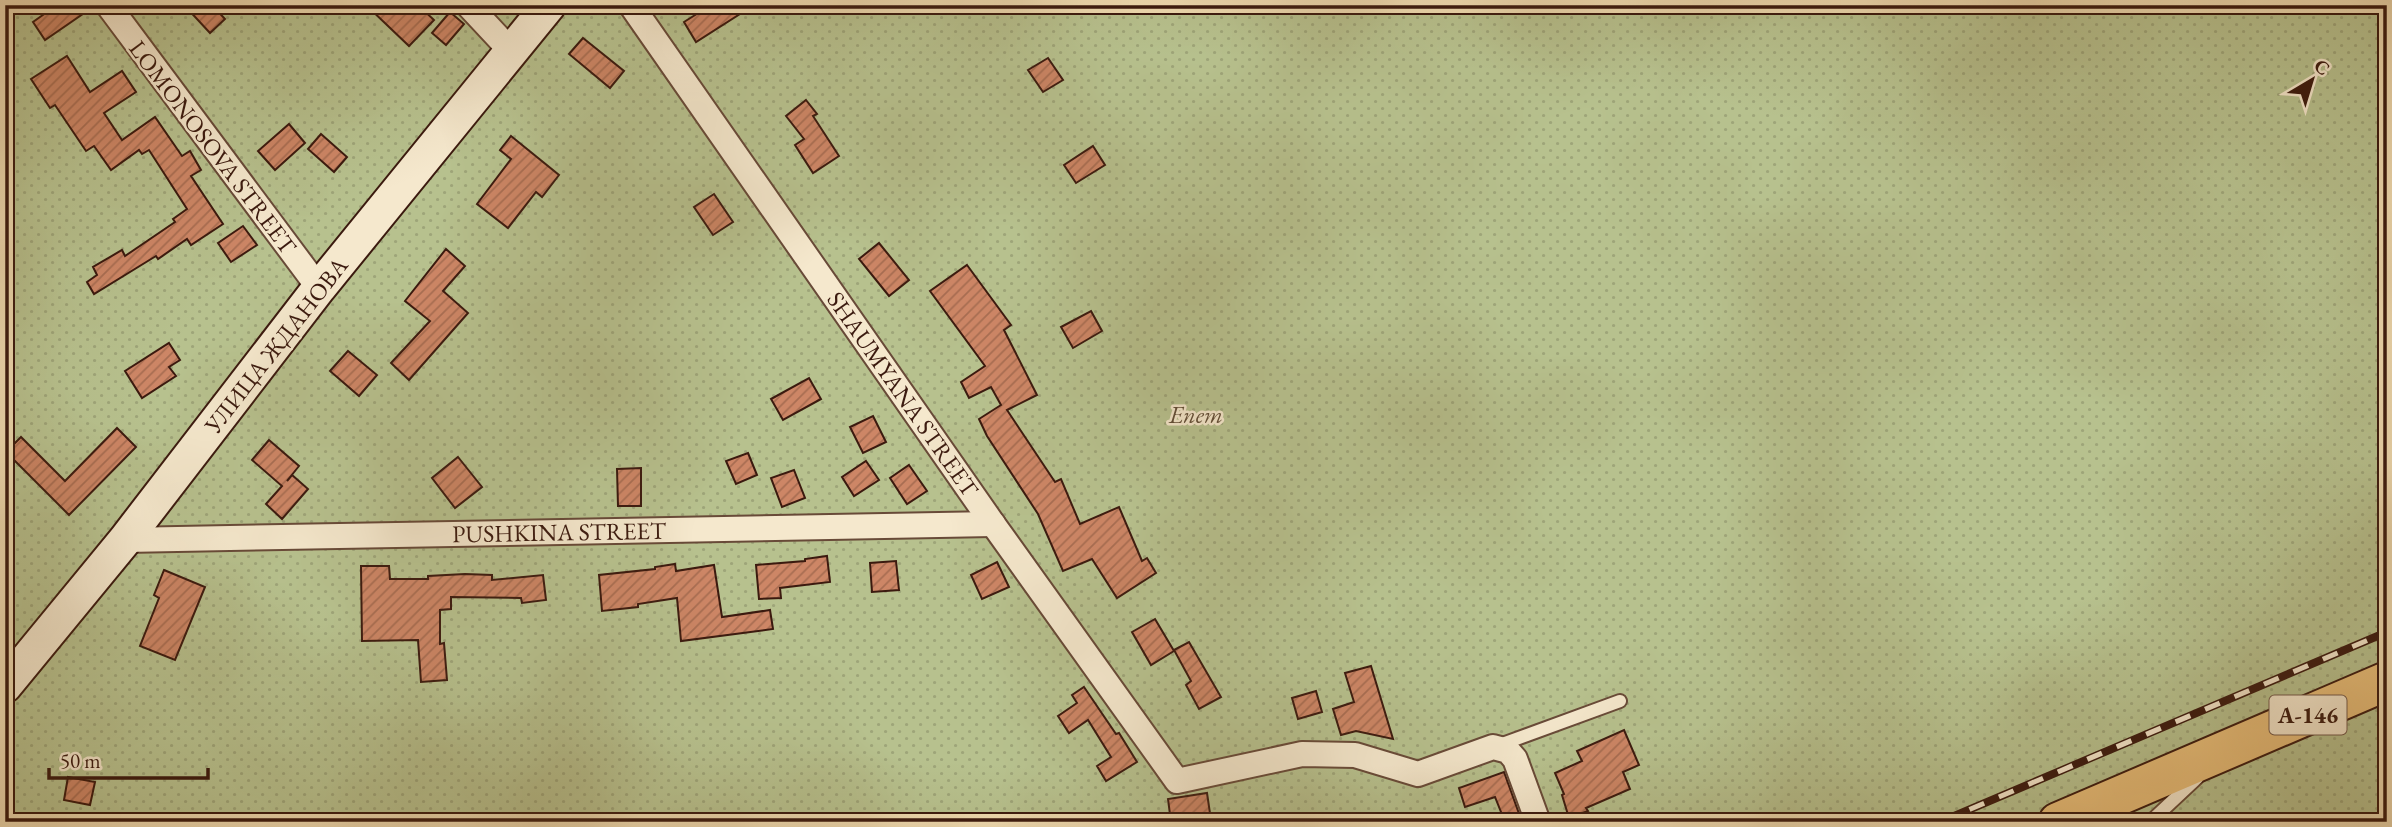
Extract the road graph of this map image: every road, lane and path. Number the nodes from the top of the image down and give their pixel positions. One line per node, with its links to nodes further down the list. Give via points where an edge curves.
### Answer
1 (108, 5): 6 (street, LOMONOSOVA STREET)
2 (468, 5): 5 (street)
3 (548, 5): 5 (street, УЛИЦА ЖДАНОВА)
4 (631, 5): 7 (street, SHAUMYANA STREET)
5 (510, 51): 6 (street, УЛИЦА ЖДАНОВА)
6 (319, 288): 8 (street, УЛИЦА ЖДАНОВА)
7 (993, 524): 8 (street, PUSHKINA STREET); 12 (street, SHAUMYANA STREET, via 1177,781 1302,754 1355,755 1418,774)
8 (125, 540): 10 (street, УЛИЦА ЖДАНОВА)
9 (2387, 681): 13 (highway, А-146)
10 (5, 686)
11 (1620, 701): 12 (lane)
12 (1493, 747): 14 (street, via 1508,751 1515,759)
13 (2229, 750): 15 (highway, А-146); 16 (lane)
14 (1538, 822)
15 (2058, 822)
16 (2150, 822)

